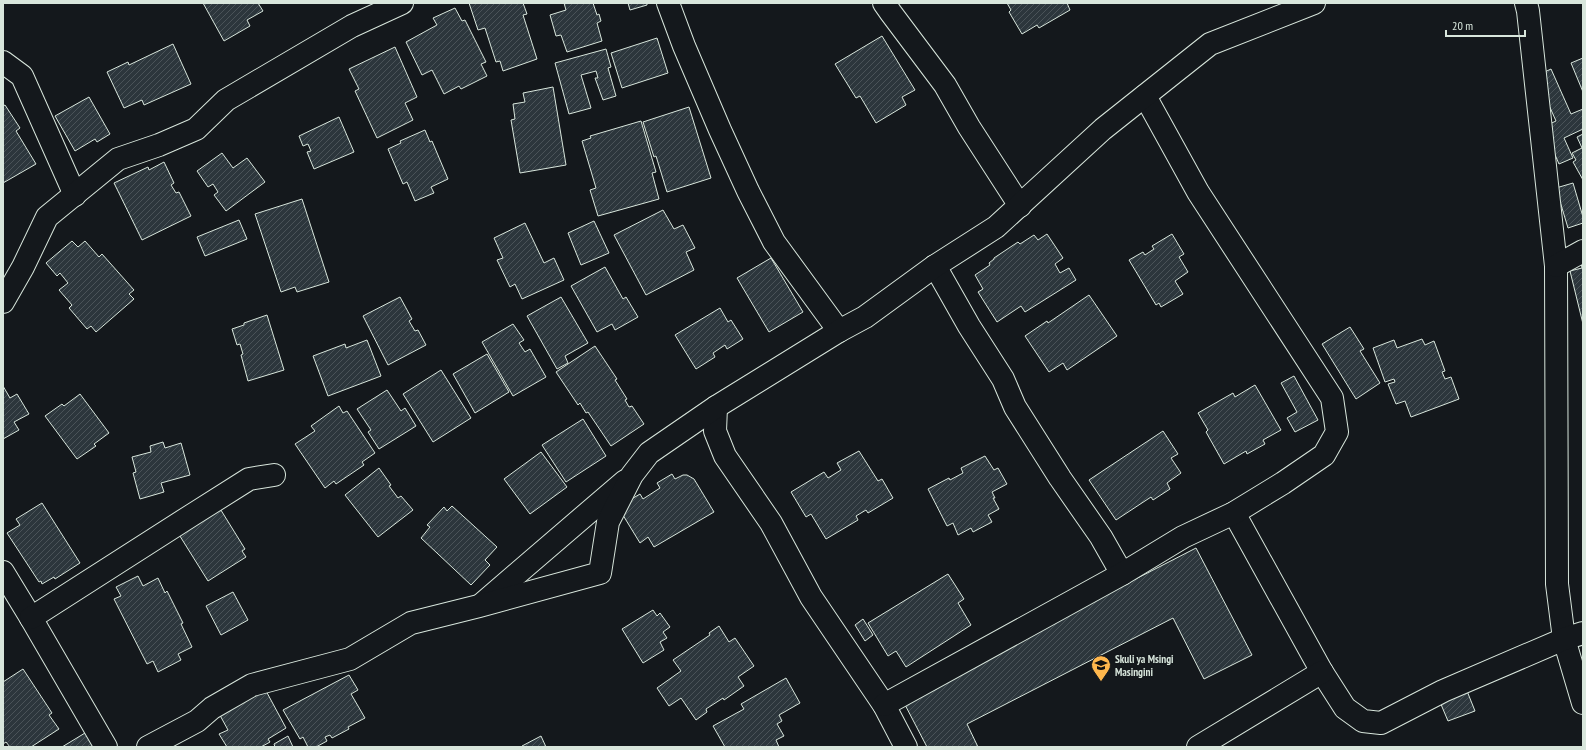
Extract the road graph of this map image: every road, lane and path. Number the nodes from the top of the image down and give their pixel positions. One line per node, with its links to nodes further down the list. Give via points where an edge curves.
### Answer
1 (402, 3): 8 (street, via 352,26 226,100 196,128 118,159)
2 (668, 3): 14 (street, via 720,130 771,235)
3 (884, 3): 9 (street, via 945,85)
4 (1314, 3): 7 (street, via 1210,44)
5 (1526, 3): 12 (street)
6 (3, 62): 8 (street, via 22,76)
7 (1145, 96): 9 (street, via 1103,129); 18 (street, via 1198,192 1332,398 1337,432 1324,455)
8 (75, 194): 13 (street, via 47,217)
9 (1020, 206): 11 (street, via 996,227)
10 (1583, 251): 12 (street)
11 (935, 266): 14 (street, via 866,317); 20 (street, via 1003,379 1015,407 1101,537)
12 (1556, 266): 23 (street, via 1557,584)
13 (3, 302)
14 (839, 330): 15 (street)
15 (716, 407): 17 (street, via 649,453); 26 (street, via 715,431 725,456 771,523 811,597)
16 (274, 475): 22 (street, via 249,479)
17 (632, 475): 21 (street); 21 (street, via 608,522 600,573)
18 (1234, 513): 20 (street, via 1182,537); 24 (street)
19 (3, 572): 22 (street)
20 (1122, 574): 26 (street)
21 (479, 606): 28 (street, via 411,623 350,659 252,685 212,708 197,721)
22 (32, 618): 27 (street)
23 (1574, 636): 24 (street, via 1443,691 1381,723 1363,722 1345,708); 25 (street)
24 (1322, 672): 30 (street)
25 (1583, 703)
26 (884, 705): 29 (street)
27 (106, 747)
28 (148, 747)
29 (906, 747)
30 (1198, 747)

